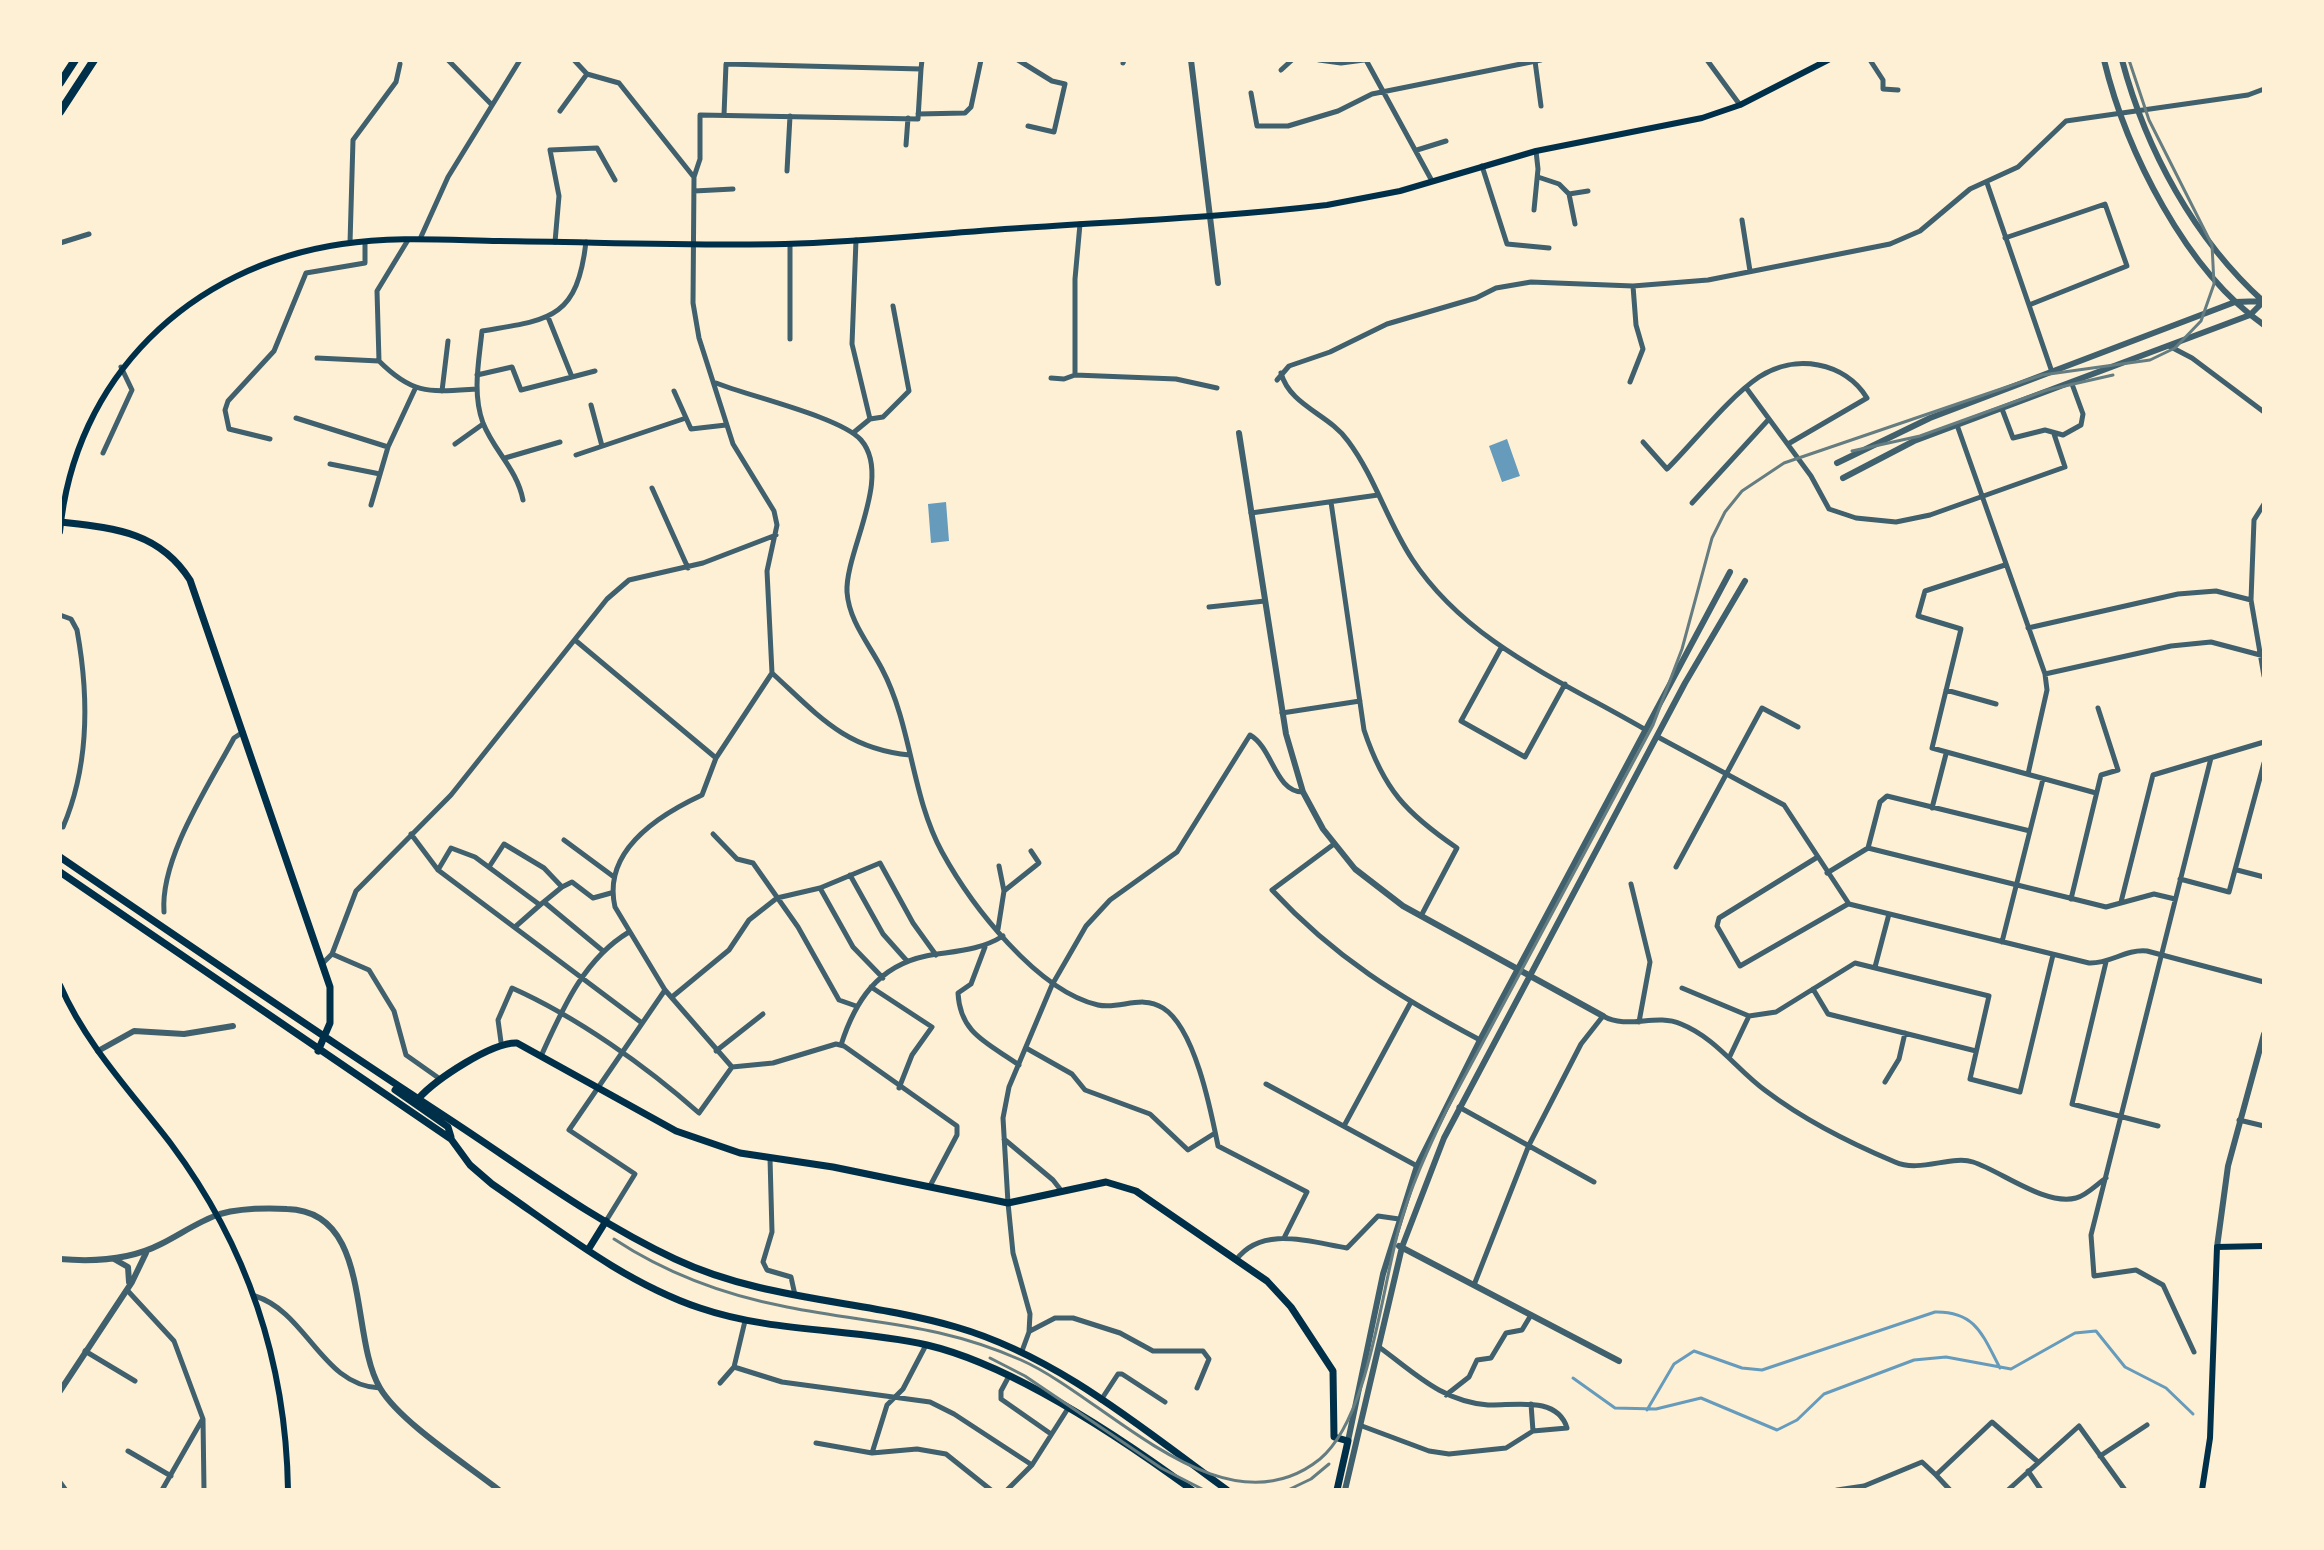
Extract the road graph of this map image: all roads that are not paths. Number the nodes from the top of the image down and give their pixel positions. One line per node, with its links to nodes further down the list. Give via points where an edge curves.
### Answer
1 (75, 60): 24 (highway)
2 (94, 60): 33 (highway)
3 (448, 60): 29 (street)
4 (520, 60): 29 (street)
5 (574, 60): 23 (street)
6 (922, 60): 21 (street)
7 (981, 60): 34 (street, via 971,107 965,113)
8 (1018, 60): 38 (street, via 1065,84 1054,132)
9 (1191, 60): 55 (street)
10 (1292, 60): 22 (street)
11 (1319, 60): 12 (street)
12 (1365, 60): 28 (street)
13 (1707, 60): 30 (street)
14 (1828, 60): 30 (main road)
15 (1870, 60): 26 (street, via 1883,89)
16 (2104, 60): 75 (street, via 2129,136 2154,186 2198,258)
17 (2122, 60): 76 (street, via 2146,133 2173,187 2224,259)
18 (1538, 61): 28 (street); 31 (street)
19 (793, 63): 21 (street); 35 (street, via 726,64)
20 (400, 64): 68 (street, via 396,82 353,140)
21 (921, 69): 34 (street)
22 (1281, 70)
23 (587, 74): 32 (street); 45 (street, via 619,83)
24 (60, 83)
25 (2264, 89): 49 (street, via 2058,125 2018,167)
26 (1898, 90)
27 (1251, 93): 28 (street, via 1257,126 1271,128)
28 (1383, 94): 41 (street)
29 (493, 105): 63 (street, via 448,177)
30 (1740, 105): 42 (main road, via 1679,123)
31 (1541, 106)
32 (560, 111)
33 (60, 112)
34 (918, 114): 37 (street, via 918,119)
35 (724, 115): 36 (street); 45 (street, via 700,115 700,159)
36 (790, 116): 37 (street); 44 (street)
37 (908, 118): 40 (street)
38 (1028, 126)
39 (1446, 141): 41 (street)
40 (906, 145)
41 (1417, 150): 48 (street)
42 (1536, 151): 43 (main road); 46 (street)
43 (1482, 165): 48 (main road); 71 (street, via 1507,244)
44 (787, 171)
45 (694, 177): 51 (street)
46 (1538, 177): 53 (street); 54 (street)
47 (615, 180): 65 (street, via 597,148 550,150 559,196)
48 (1432, 181): 55 (main road, via 1327,205)
49 (1987, 183): 60 (street); 72 (street, via 1970,189 1920,231 1890,244)
50 (733, 189): 51 (street)
51 (694, 191): 69 (street)
52 (1588, 191): 53 (street)
53 (1569, 194): 58 (street)
54 (1534, 210)
55 (1207, 214): 57 (main road); 73 (street)
56 (1742, 220): 72 (street)
57 (1080, 224): 61 (main road); 92 (street)
58 (1575, 224)
59 (89, 234): 67 (street)
60 (2005, 238): 77 (street); 77 (street, via 2105,204 2110,216 2127,266)
61 (856, 239): 70 (main road); 110 (street, via 852,344)
62 (408, 240): 63 (main road); 64 (main road); 86 (street, via 377,291)
63 (419, 240): 65 (main road)
64 (365, 242): 68 (main road); 118 (street, via 365,263 306,273 274,351 228,401 229,429)
65 (555, 242): 66 (main road)
66 (586, 242): 69 (main road); 80 (street, via 570,298)
67 (60, 243)
68 (350, 243): 87 (main road, via 259,268 210,291 154,332)
69 (694, 244): 70 (main road); 97 (street, via 693,303)
70 (790, 244): 82 (street)
71 (1549, 248)
72 (1750, 271): 74 (street)
73 (1218, 283)
74 (1633, 286): 89 (street, via 1531,282 1496,288 1387,324); 96 (street, via 1643,349)
75 (2235, 302): 76 (street); 79 (street); 90 (street)
76 (2264, 302): 79 (street)
77 (2029, 305): 90 (street)
78 (893, 306): 110 (street, via 909,391 883,417)
79 (2250, 315): 81 (street); 84 (street)
80 (548, 317): 91 (street, via 482,331); 93 (street)
81 (2264, 325)
82 (790, 339)
83 (448, 341): 103 (street)
84 (2169, 346): 98 (street); 107 (street)
85 (317, 358): 86 (street)
86 (379, 361): 100 (street)
87 (121, 367): 125 (street, via 132,390); 141 (main road, via 86,426)
88 (595, 371): 93 (street)
89 (1281, 372): 95 (street); 133 (street, via 1290,394 1346,437)
90 (2052, 372): 128 (street, via 1901,430)
91 (477, 375): 93 (street, via 512,367 521,390); 101 (street)
92 (1075, 375): 94 (street); 99 (street, via 1176,379)
93 (572, 377)
94 (1051, 378)
95 (1277, 380)
96 (1630, 382)
97 (715, 383): 113 (street); 115 (street)
98 (2072, 384): 106 (street); 117 (street, via 2083,414 2081,425)
99 (1217, 388)
100 (415, 389): 103 (street); 124 (street)
101 (476, 389): 103 (street); 112 (street)
102 (1747, 389): 111 (street); 120 (street, via 1667,469); 122 (street, via 1784,366 1828,365 1857,382 1867,398)
103 (442, 391)
104 (674, 391): 109 (street)
105 (591, 405): 123 (street)
106 (2002, 409): 114 (street); 117 (street, via 2013,438 2045,430)
107 (2264, 412)
108 (296, 418): 124 (street)
109 (686, 418): 113 (street, via 691,429); 123 (street)
110 (870, 419): 115 (street)
111 (1769, 419): 122 (street); 137 (street)
112 (483, 424): 121 (street); 127 (street)
113 (726, 425): 143 (street, via 774,511)
114 (1957, 425): 131 (street); 134 (street)
115 (853, 433): 171 (street, via 865,446 871,476 847,593 854,621 889,686)
116 (1239, 433): 140 (street)
117 (2054, 434): 134 (street, via 2065,467)
118 (270, 439)
119 (560, 442): 127 (street)
120 (1643, 442)
121 (455, 444)
122 (1788, 444): 134 (street, via 1829,509 1856,518 1896,522)
123 (602, 446): 126 (street)
124 (388, 447): 130 (street)
125 (103, 453)
126 (576, 455)
127 (505, 458): 135 (street, via 519,480)
128 (1837, 463)
129 (330, 464): 130 (street)
130 (380, 474): 139 (street)
131 (1843, 478)
132 (652, 488): 145 (street)
133 (1379, 495): 136 (street); 154 (street, via 1402,544 1432,586)
134 (1981, 496): 144 (street)
135 (523, 500)
136 (1331, 502): 140 (street); 161 (street)
137 (1692, 503)
138 (2264, 504): 148 (street, via 2254,520)
139 (371, 505)
140 (1251, 513): 149 (street)
141 (60, 522): 142 (main road); 167 (main road, via 137,534 175,560 201,606)
142 (60, 532)
143 (776, 535): 145 (street); 156 (street, via 767,571)
144 (2005, 565): 152 (street); 160 (street, via 1925,591 1918,616 1961,629)
145 (688, 568): 153 (street, via 629,580)
146 (1730, 572): 166 (street)
147 (1745, 581): 168 (street)
148 (2251, 600): 152 (street, via 2216,591 2178,594); 155 (street)
149 (1265, 601): 150 (street); 164 (street)
150 (1209, 607)
151 (60, 615): 181 (street, via 71,619 77,630 86,713 79,773)
152 (2028, 628): 157 (street)
153 (575, 640): 172 (street); 183 (street, via 451,795)
154 (1501, 648): 159 (street); 159 (street, via 1461,721 1525,757)
155 (2261, 655): 157 (street, via 2211,642); 158 (street)
156 (772, 673): 171 (street, via 850,740 881,752); 172 (street)
157 (2045, 674): 176 (street, via 2047,690)
158 (2264, 676)
159 (1565, 684): 166 (street)
160 (1946, 690): 162 (street); 170 (street, via 1932,748)
161 (1360, 701): 164 (street); 216 (street, via 1364,730 1386,783 1403,807 1457,848)
162 (1996, 704)
163 (2098, 708): 179 (street, via 2118,770 2101,775)
164 (1282, 713): 178 (street)
165 (1798, 727): 175 (street, via 1762,708)
166 (1646, 730): 232 (street)
167 (243, 732): 214 (street, via 234,738 175,854); 230 (main road)
168 (1658, 737): 175 (street); 233 (street)
169 (2264, 742): 173 (street)
170 (1946, 754): 176 (street); 180 (street)
171 (910, 755): 218 (street, via 941,852)
172 (716, 758): 199 (street, via 702,795 662,814 633,843)
173 (2211, 758): 201 (street); 211 (street, via 2153,775)
174 (2264, 763): 195 (street)
175 (1727, 774): 190 (street, via 1784,805); 193 (street)
176 (2028, 774): 177 (street)
177 (2043, 779): 179 (street); 182 (street)
178 (1303, 792): 186 (street); 238 (street, via 1287,787 1267,748 1250,735 1177,852 1110,900 1086,926)
179 (2096, 793): 209 (street)
180 (1932, 808): 182 (street); 187 (street, via 1887,796 1880,802)
181 (63, 827)
182 (2030, 831): 203 (street)
183 (411, 834): 194 (street); 224 (street, via 356,891)
184 (713, 834): 208 (street, via 737,859 753,863)
185 (564, 840): 199 (street)
186 (1334, 844): 216 (street, via 1371,883); 244 (street, via 1272,890 1344,960)
187 (1868, 848): 197 (street); 203 (street)
188 (1031, 851): 206 (street, via 1039,863)
189 (60, 857): 255 (main road)
190 (1816, 858): 197 (street); 213 (street, via 1719,918 1717,926 1740,966)
191 (999, 866): 206 (street)
192 (489, 867): 194 (street, via 451,848); 204 (street, via 504,844 544,868); 212 (street)
193 (1676, 867)
194 (438, 870): 217 (street)
195 (2237, 870): 200 (street); 201 (street, via 2229,892)
196 (60, 872): 261 (main road)
197 (1827, 873): 213 (street)
198 (850, 875): 205 (street); 225 (street, via 880,863); 228 (street, via 883,934)
199 (614, 877): 207 (street)
200 (2264, 877)
201 (2180, 879): 210 (street)
202 (1631, 884): 250 (street, via 1650,962)
203 (2017, 886): 209 (street); 221 (street)
204 (562, 887): 207 (street, via 572,882 593,898); 212 (street)
205 (820, 888): 208 (street); 235 (street, via 853,947)
206 (1004, 891): 218 (street)
207 (611, 893): 219 (street)
208 (777, 898): 243 (street, via 749,920 729,950); 245 (street, via 839,1000)
209 (2071, 899): 211 (street, via 2106,907)
210 (2175, 899): 211 (street, via 2154,894); 227 (street)
211 (2120, 903)
212 (542, 904): 217 (street); 223 (street)
213 (1849, 904): 215 (street)
214 (164, 912)
215 (1889, 914): 221 (street); 231 (street)
216 (1421, 917): 232 (street)
217 (515, 927): 234 (street)
218 (998, 930): 220 (street)
219 (629, 932): 223 (street); 242 (street)
220 (1003, 936): 222 (street); 238 (street)
221 (2002, 942): 226 (street)
222 (985, 947): 225 (street); 267 (street, via 971,984 958,993 959,1013 969,1029)
223 (603, 951): 234 (street)
224 (332, 954): 230 (street); 269 (street, via 369,970 394,1011 406,1055)
225 (936, 955): 228 (street)
226 (2053, 955): 229 (street); 263 (street, via 2020,1092 1970,1079)
227 (2161, 955): 229 (street, via 2131,951); 236 (street); 276 (street)
228 (907, 961): 235 (street)
229 (2106, 962): 276 (street, via 2072,1104)
230 (321, 965): 255 (main road, via 332,1001)
231 (1875, 967): 241 (street, via 1855,963); 263 (street, via 1989,996)
232 (1518, 969): 233 (street); 256 (street)
233 (1529, 975): 248 (street); 275 (street)
234 (581, 978): 246 (street); 251 (street)
235 (883, 978): 239 (street)
236 (2264, 982)
237 (60, 985): 260 (main road)
238 (1052, 985): 259 (street); 281 (street, via 1101,1006 1137,1000 1162,1007 1199,1070)
239 (871, 987): 245 (street); 273 (street, via 932,1027 912,1055)
240 (1682, 988): 249 (street)
241 (1813, 989): 249 (street, via 1776,1012); 253 (street, via 1828,1014)
242 (665, 990): 243 (street); 251 (street)
243 (672, 997): 262 (street)
244 (1411, 1002): 256 (street); 278 (street)
245 (856, 1006): 258 (street)
246 (562, 1010): 257 (street, via 512,988 498,1020); 264 (street); 265 (street)
247 (763, 1014): 262 (street)
248 (1603, 1016): 250 (street); 284 (street, via 1581,1044)
249 (1749, 1016): 266 (street)
250 (1639, 1022): 266 (street, via 1680,1023)
251 (642, 1023): 265 (street)
252 (233, 1026): 260 (street, via 184,1034 134,1031)
253 (1905, 1033): 263 (street); 270 (street, via 1899,1059)
254 (2264, 1034): 277 (street)
255 (326, 1039): 261 (main road); 274 (main road); 282 (main road, via 448,1127)
256 (1480, 1040): 286 (street)
257 (501, 1042): 264 (main road); 269 (main road)
258 (841, 1045): 268 (street, via 761,1066); 273 (street)
259 (1026, 1048): 267 (street); 281 (street, via 1072,1074 1085,1090 1150,1114 1188,1150)
260 (98, 1051): 292 (main road)
261 (318, 1051): 282 (main road)
262 (716, 1051): 268 (street)
263 (1976, 1051)
264 (542, 1054): 272 (main road)
265 (623, 1056): 268 (street, via 662,1080 699,1113); 272 (street)
266 (1730, 1056): 287 (street, via 1736,1068 1769,1094 1899,1164 1969,1160 2016,1184 2065,1199 2078,1198)
267 (1019, 1065): 283 (street, via 1005,1102)
268 (732, 1067)
269 (440, 1079): 274 (main road)
270 (1885, 1082)
271 (1266, 1084): 278 (street)
272 (600, 1088): 285 (main road, via 713,1146); 294 (street, via 569,1130 635,1174)
273 (899, 1088): 289 (street, via 957,1126)
274 (418, 1099): 294 (main road)
275 (1459, 1107): 284 (street); 298 (street)
276 (2120, 1117): 279 (street); 287 (street)
277 (2239, 1120): 280 (street); 299 (street)
278 (1344, 1126): 286 (street)
279 (2158, 1126)
280 (2264, 1126)
281 (1216, 1133): 295 (street, via 1218,1146 1307,1192)
282 (451, 1139): 301 (main road, via 492,1184)
283 (1003, 1139): 290 (street); 291 (street)
284 (1529, 1145): 288 (street); 305 (street)
285 (770, 1157): 289 (main road); 307 (street, via 772,1232 763,1262 767,1270 791,1277)
286 (1417, 1166): 293 (street)
287 (2106, 1178): 316 (street, via 2091,1235 2094,1276 2136,1270 2163,1285)
288 (1594, 1182)
289 (929, 1187): 291 (main road)
290 (1060, 1189): 291 (main road); 304 (main road, via 1106,1182 1123,1185)
291 (1008, 1203): 311 (street, via 1013,1253 1028,1297)
292 (218, 1215): 300 (street); 308 (main road); 322 (street, via 289,1209 309,1214 335,1233 351,1265 368,1360)
293 (1399, 1219): 295 (street, via 1378,1216 1347,1248); 296 (street)
294 (606, 1221): 301 (main road); 307 (main road, via 661,1253 718,1277)
295 (1284, 1238): 304 (street, via 1249,1247)
296 (1392, 1242): 298 (street); 336 (street)
297 (2264, 1246): 299 (main road)
298 (1402, 1247): 305 (street); 313 (street)
299 (2217, 1247): 363 (main road, via 2210,1438)
300 (149, 1250): 303 (street); 306 (street)
301 (588, 1250): 310 (main road, via 657,1290)
302 (60, 1259): 303 (street)
303 (112, 1259): 306 (street, via 128,1267)
304 (1236, 1260): 336 (main road, via 1277,1291 1333,1371 1334,1437)
305 (1474, 1285): 309 (street)
306 (126, 1289): 314 (street); 331 (street, via 174,1341)
307 (795, 1295): 315 (main road, via 928,1319)
308 (255, 1296): 322 (street, via 277,1303 342,1376 366,1388); 350 (main road, via 281,1393)
309 (1531, 1315): 317 (street); 326 (street, via 1522,1330 1506,1333 1491,1358 1477,1360 1469,1377)
310 (745, 1321): 312 (main road); 318 (street)
311 (1029, 1332): 315 (street); 323 (street, via 1055,1318 1073,1318 1120,1333 1153,1351 1203,1351 1209,1359)
312 (926, 1345): 319 (main road); 325 (street)
313 (1379, 1347): 326 (street); 333 (street)
314 (84, 1350): 320 (street); 324 (street)
315 (1022, 1351): 327 (main road)
316 (2194, 1352)
317 (1619, 1361)
318 (734, 1367): 321 (street); 325 (street, via 818,1388)
319 (1010, 1375): 330 (main road); 335 (street, via 1001,1399)
320 (135, 1381)
321 (720, 1383)
322 (380, 1388): 351 (street, via 401,1413)
323 (1197, 1388)
324 (60, 1391)
325 (898, 1395): 339 (street, via 887,1405); 342 (street, via 940,1406)
326 (1445, 1395): 329 (street, via 1488,1405)
327 (1101, 1400): 328 (street, via 1122,1374); 355 (main road)
328 (1165, 1402)
329 (1531, 1404): 334 (street); 334 (street, via 1556,1413 1567,1428)
330 (1067, 1410): 335 (street); 354 (main road)
331 (203, 1419): 345 (street); 349 (street)
332 (2147, 1425): 340 (street)
333 (1362, 1426): 334 (street, via 1449,1454 1506,1448); 357 (street)
334 (1533, 1431)
335 (1051, 1435): 342 (street)
336 (1348, 1441): 356 (main road)
337 (816, 1443): 339 (street)
338 (128, 1451): 345 (street)
339 (872, 1453): 352 (street, via 917,1449 946,1454)
340 (2100, 1456): 341 (street, via 2079,1426); 362 (street)
341 (2038, 1462): 343 (street); 344 (street, via 1992,1422)
342 (1032, 1465): 353 (street)
343 (2028, 1471): 360 (street); 361 (street)
344 (1936, 1475): 358 (street, via 1922,1462 1864,1486); 359 (street)
345 (171, 1476): 348 (street)
346 (60, 1483): 347 (street)
347 (65, 1490)
348 (162, 1490)
349 (204, 1490)
350 (288, 1490)
351 (499, 1490)
352 (991, 1490)
353 (1007, 1490)
354 (1192, 1490)
355 (1227, 1490)
356 (1337, 1490)
357 (1345, 1490)
358 (1837, 1490)
359 (1950, 1490)
360 (2008, 1490)
361 (2041, 1490)
362 (2125, 1490)
363 (2202, 1490)

